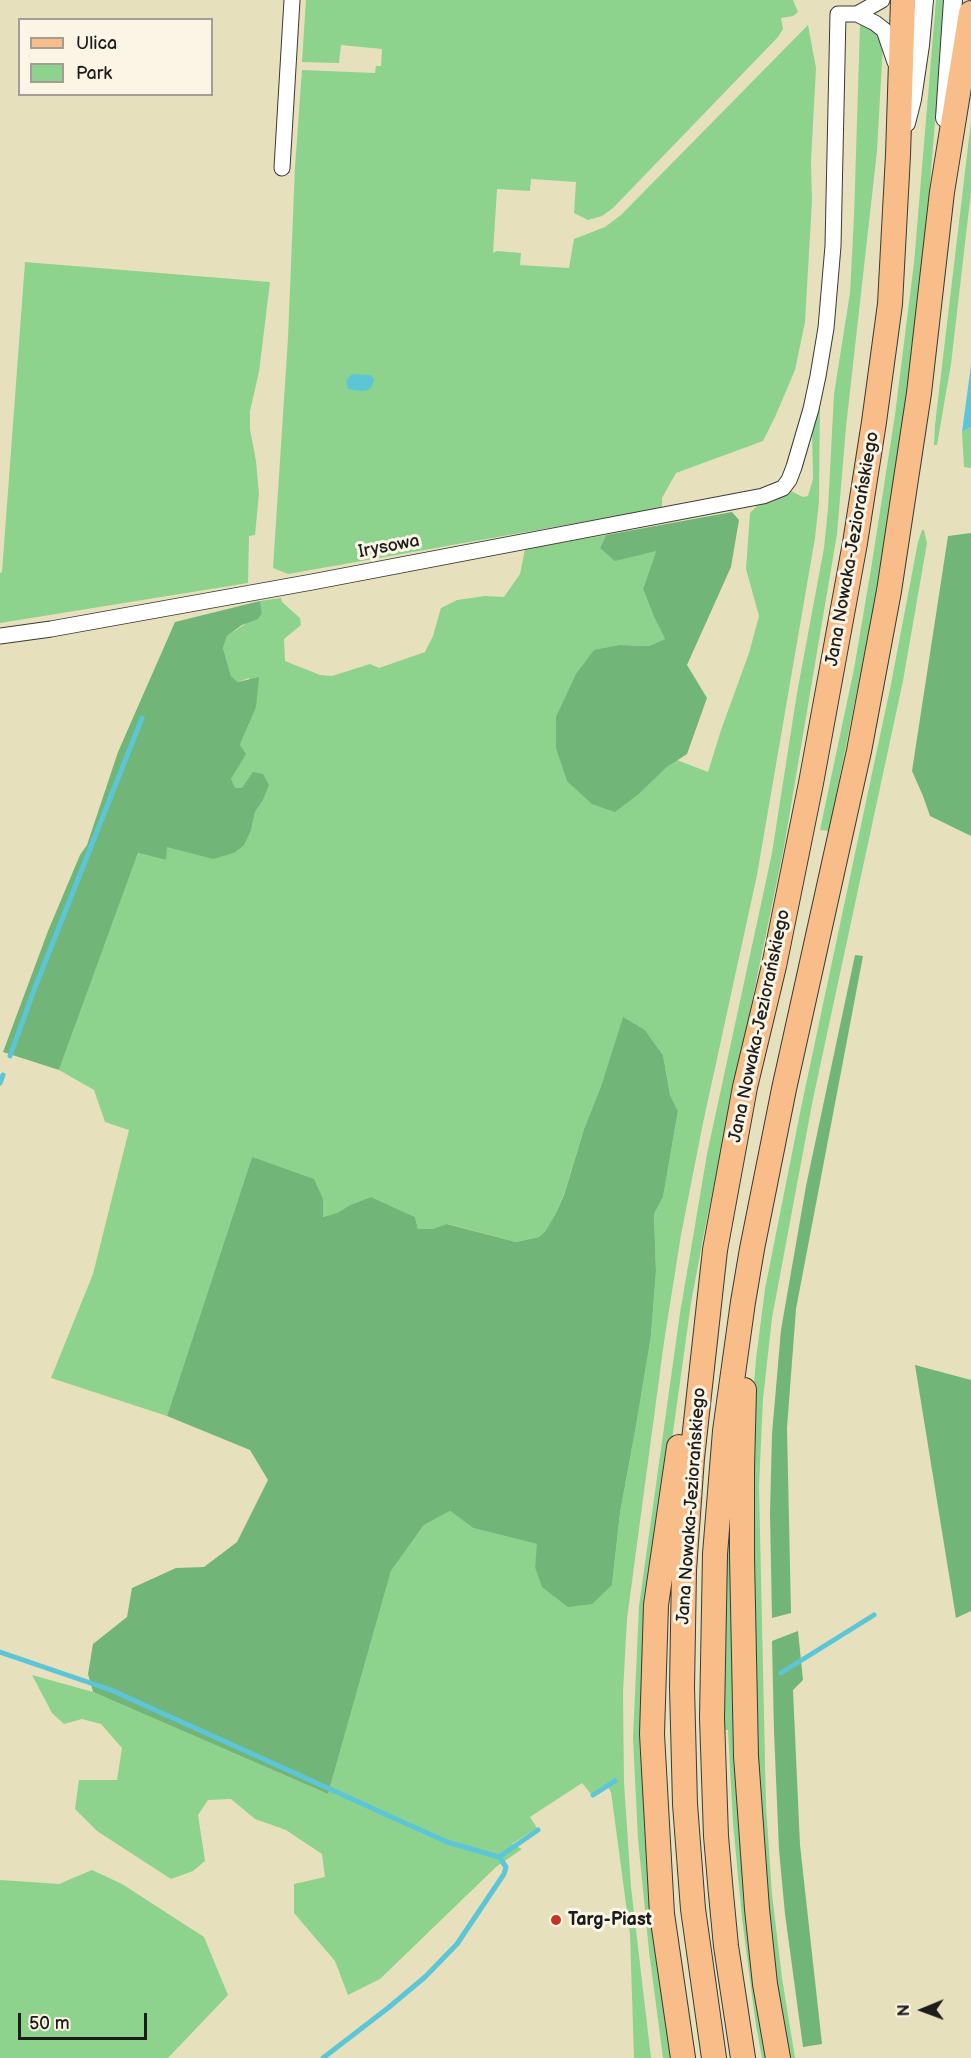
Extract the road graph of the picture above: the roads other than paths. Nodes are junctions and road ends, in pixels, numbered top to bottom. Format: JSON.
{"nodes":[{"id":1,"x":292,"y":0,"type":"edge"},
{"id":2,"x":882,"y":0,"type":"edge"},
{"id":3,"x":903,"y":0,"type":"edge"},
{"id":4,"x":924,"y":0,"type":"edge"},
{"id":5,"x":953,"y":0,"type":"edge"},
{"id":6,"x":971,"y":13,"type":"edge"},
{"id":7,"x":857,"y":14,"type":"junction"},
{"id":8,"x":900,"y":77,"type":"junction"},
{"id":9,"x":898,"y":153,"type":"junction"},
{"id":10,"x":282,"y":168,"type":"dead end"},
{"id":11,"x":942,"y":192,"type":"junction"},
{"id":12,"x":0,"y":636,"type":"edge"},
{"id":13,"x":711,"y":1274,"type":"junction"},
{"id":14,"x":743,"y":1302,"type":"junction"},
{"id":15,"x":683,"y":2058,"type":"edge"},
{"id":16,"x":714,"y":2058,"type":"edge"},
{"id":17,"x":743,"y":2058,"type":"edge"},
{"id":18,"x":778,"y":2058,"type":"edge"}],
"edges":[{"from":1,"to":10,"type":"street"},
{"from":2,"to":7,"type":"street"},
{"from":3,"to":8,"type":"main road"},
{"from":4,"to":9,"type":"street","name":"Jana Nowaka-Jeziorańskiego"},
{"from":5,"to":11,"type":"street","name":"Jana Nowaka-Jeziorańskiego"},
{"from":6,"to":11,"type":"main road"},
{"from":7,"to":8,"type":"street"},
{"from":7,"to":12,"type":"street","name":"Irysowa"},
{"from":8,"to":9,"type":"main road"},
{"from":9,"to":13,"type":"main road","name":"Jana Nowaka-Jeziorańskiego"},
{"from":11,"to":14,"type":"main road","name":"Jana Nowaka-Jeziorańskiego"},
{"from":13,"to":15,"type":"main road"},
{"from":13,"to":16,"type":"main road","name":"Jana Nowaka-Jeziorańskiego"},
{"from":14,"to":17,"type":"main road","name":"Jana Nowaka-Jeziorańskiego"},
{"from":14,"to":18,"type":"main road"}]}
